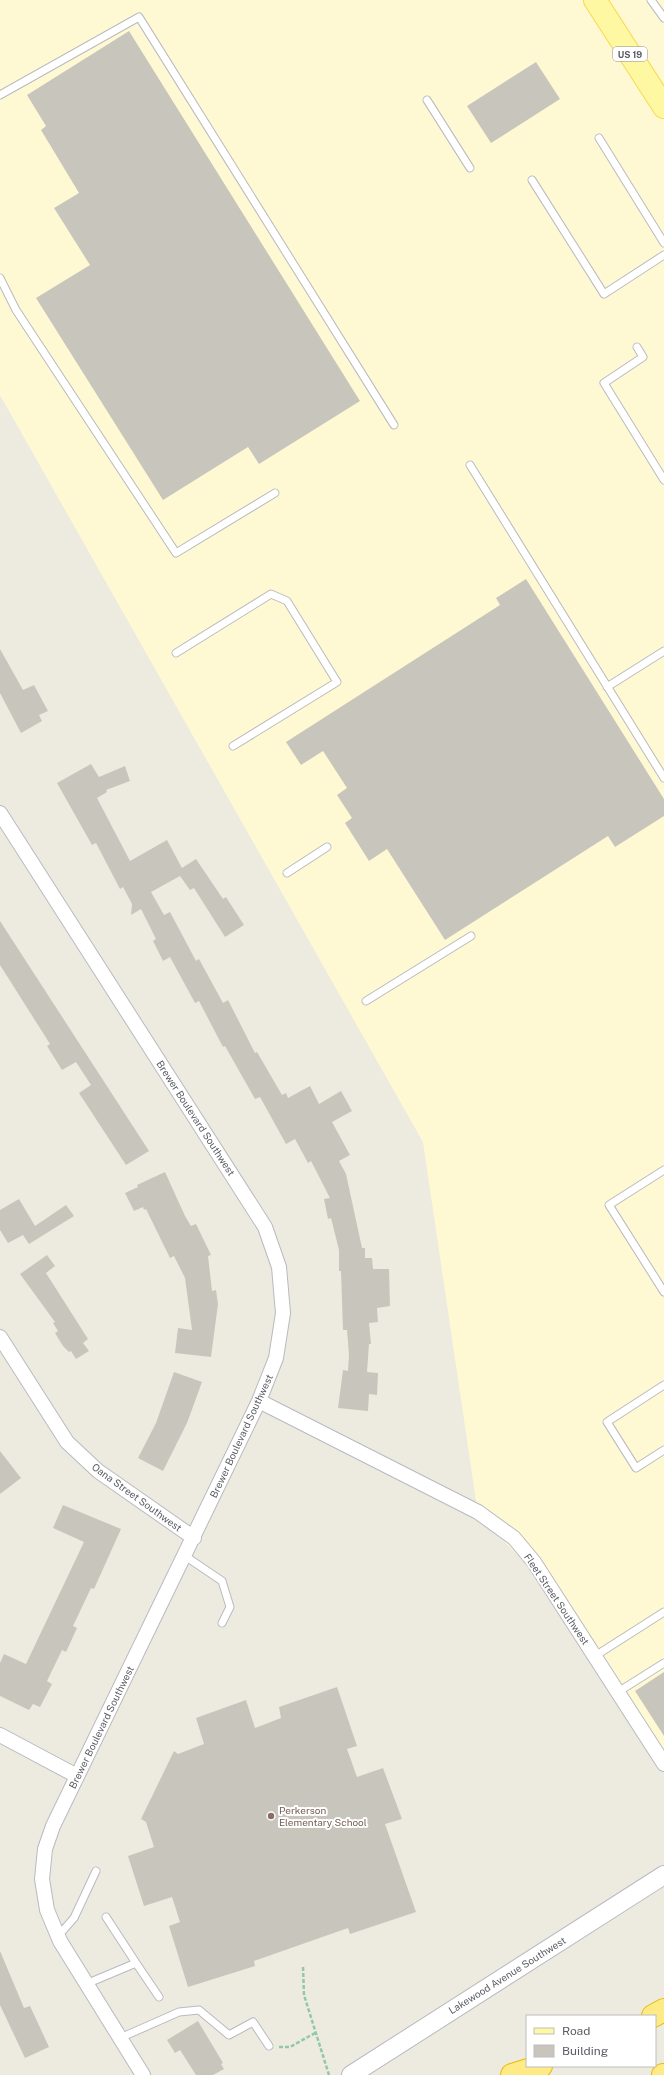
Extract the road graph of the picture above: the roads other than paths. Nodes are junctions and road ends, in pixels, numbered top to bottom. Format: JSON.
{"nodes":[{"id":1,"x":595,"y":0,"type":"edge"},
{"id":2,"x":651,"y":0,"type":"edge"},
{"id":3,"x":664,"y":19,"type":"edge"},
{"id":4,"x":0,"y":96,"type":"edge"},
{"id":5,"x":427,"y":100,"type":"dead end"},
{"id":6,"x":664,"y":107,"type":"edge"},
{"id":7,"x":599,"y":138,"type":"dead end"},
{"id":8,"x":470,"y":168,"type":"dead end"},
{"id":9,"x":532,"y":180,"type":"dead end"},
{"id":10,"x":664,"y":243,"type":"edge"},
{"id":11,"x":664,"y":255,"type":"edge"},
{"id":12,"x":0,"y":278,"type":"edge"},
{"id":13,"x":637,"y":347,"type":"dead end"},
{"id":14,"x":394,"y":425,"type":"dead end"},
{"id":15,"x":470,"y":465,"type":"dead end"},
{"id":16,"x":664,"y":480,"type":"edge"},
{"id":17,"x":275,"y":493,"type":"dead end"},
{"id":18,"x":664,"y":651,"type":"edge"},
{"id":19,"x":176,"y":653,"type":"dead end"},
{"id":20,"x":607,"y":686,"type":"junction"},
{"id":21,"x":233,"y":746,"type":"dead end"},
{"id":22,"x":664,"y":778,"type":"edge"},
{"id":23,"x":0,"y":813,"type":"edge"},
{"id":24,"x":327,"y":847,"type":"dead end"},
{"id":25,"x":287,"y":873,"type":"dead end"},
{"id":26,"x":471,"y":936,"type":"dead end"},
{"id":27,"x":366,"y":1001,"type":"dead end"},
{"id":28,"x":664,"y":1170,"type":"edge"},
{"id":29,"x":664,"y":1292,"type":"edge"},
{"id":30,"x":0,"y":1337,"type":"edge"},
{"id":31,"x":664,"y":1385,"type":"edge"},
{"id":32,"x":259,"y":1401,"type":"junction"},
{"id":33,"x":664,"y":1450,"type":"edge"},
{"id":34,"x":194,"y":1538,"type":"junction"},
{"id":35,"x":185,"y":1556,"type":"junction"},
{"id":36,"x":664,"y":1612,"type":"edge"},
{"id":37,"x":222,"y":1623,"type":"dead end"},
{"id":38,"x":595,"y":1656,"type":"junction"},
{"id":39,"x":664,"y":1663,"type":"edge"},
{"id":40,"x":618,"y":1692,"type":"junction"},
{"id":41,"x":0,"y":1735,"type":"edge"},
{"id":42,"x":664,"y":1764,"type":"edge"},
{"id":43,"x":77,"y":1776,"type":"junction"},
{"id":44,"x":96,"y":1871,"type":"dead end"},
{"id":45,"x":664,"y":1876,"type":"edge"},
{"id":46,"x":106,"y":1918,"type":"dead end"},
{"id":47,"x":58,"y":1936,"type":"junction"},
{"id":48,"x":136,"y":1963,"type":"junction"},
{"id":49,"x":86,"y":1984,"type":"junction"},
{"id":50,"x":159,"y":1997,"type":"dead end"},
{"id":51,"x":120,"y":2038,"type":"junction"},
{"id":52,"x":269,"y":2046,"type":"road end"},
{"id":53,"x":538,"y":2067,"type":"edge"},
{"id":54,"x":143,"y":2075,"type":"edge"},
{"id":55,"x":351,"y":2075,"type":"edge"},
{"id":56,"x":512,"y":2075,"type":"edge"}],
"edges":[{"from":1,"to":6,"type":"main road","number":"US 19"},
{"from":2,"to":3,"type":"lane"},
{"from":4,"to":14,"type":"lane"},
{"from":5,"to":8,"type":"lane"},
{"from":7,"to":10,"type":"lane"},
{"from":9,"to":11,"type":"lane"},
{"from":12,"to":17,"type":"lane"},
{"from":13,"to":16,"type":"lane"},
{"from":15,"to":20,"type":"lane"},
{"from":18,"to":20,"type":"lane"},
{"from":19,"to":21,"type":"lane"},
{"from":20,"to":22,"type":"lane"},
{"from":23,"to":32,"type":"street","name":"Brewer Boulevard Southwest"},
{"from":24,"to":25,"type":"lane"},
{"from":26,"to":27,"type":"lane"},
{"from":28,"to":29,"type":"lane"},
{"from":30,"to":34,"type":"street","name":"Oana Street Southwest"},
{"from":31,"to":33,"type":"lane"},
{"from":32,"to":34,"type":"street","name":"Brewer Boulevard Southwest"},
{"from":32,"to":38,"type":"street","name":"Fleet Street Southwest"},
{"from":34,"to":35,"type":"street","name":"Brewer Boulevard Southwest"},
{"from":35,"to":37,"type":"lane"},
{"from":35,"to":43,"type":"street","name":"Brewer Boulevard Southwest"},
{"from":36,"to":38,"type":"lane"},
{"from":38,"to":40,"type":"street","name":"Fleet Street Southwest"},
{"from":39,"to":40,"type":"lane"},
{"from":40,"to":42,"type":"street","name":"Fleet Street Southwest"},
{"from":41,"to":43,"type":"street"},
{"from":43,"to":47,"type":"street","name":"Brewer Boulevard Southwest"},
{"from":44,"to":47,"type":"lane"},
{"from":45,"to":55,"type":"street","name":"Lakewood Avenue Southwest"},
{"from":46,"to":48,"type":"lane"},
{"from":47,"to":49,"type":"street","name":"Brewer Boulevard Southwest"},
{"from":48,"to":49,"type":"lane"},
{"from":48,"to":50,"type":"lane"},
{"from":49,"to":51,"type":"street","name":"Brewer Boulevard Southwest"},
{"from":51,"to":52,"type":"lane"},
{"from":51,"to":54,"type":"street","name":"Brewer Boulevard Southwest"},
{"from":53,"to":56,"type":"highway"}]}
